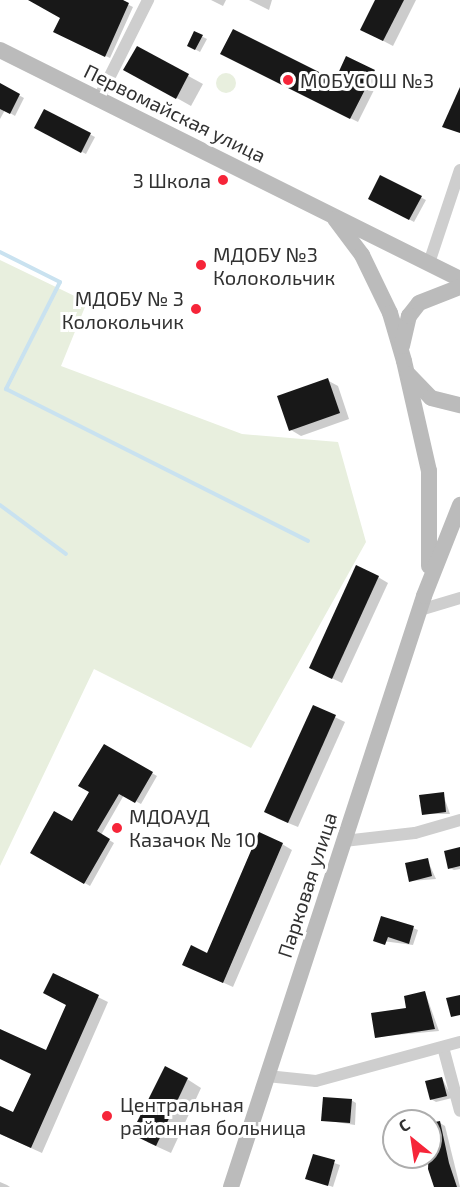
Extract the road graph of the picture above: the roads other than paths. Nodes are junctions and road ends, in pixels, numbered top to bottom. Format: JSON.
{"nodes":[{"id":1,"x":148,"y":0,"type":"edge"},
{"id":2,"x":0,"y":50,"type":"edge"},
{"id":3,"x":99,"y":98,"type":"junction"},
{"id":4,"x":460,"y":170,"type":"edge"},
{"id":5,"x":330,"y":214,"type":"junction"},
{"id":6,"x":429,"y":263,"type":"junction"},
{"id":7,"x":460,"y":279,"type":"edge"},
{"id":8,"x":460,"y":287,"type":"edge"},
{"id":9,"x":404,"y":361,"type":"junction"},
{"id":10,"x":460,"y":405,"type":"edge"},
{"id":11,"x":460,"y":506,"type":"edge"},
{"id":12,"x":460,"y":598,"type":"edge"},
{"id":13,"x":422,"y":603,"type":"junction"},
{"id":14,"x":460,"y":820,"type":"edge"},
{"id":15,"x":344,"y":841,"type":"junction"},
{"id":16,"x":460,"y":1042,"type":"edge"},
{"id":17,"x":443,"y":1047,"type":"junction"},
{"id":18,"x":267,"y":1076,"type":"junction"},
{"id":19,"x":460,"y":1111,"type":"edge"},
{"id":20,"x":231,"y":1187,"type":"edge"}],
"edges":[{"from":1,"to":3,"type":"street"},
{"from":2,"to":3,"type":"main road","name":"Первомайская улица"},
{"from":3,"to":5,"type":"main road","name":"Первомайская улица"},
{"from":4,"to":6,"type":"street"},
{"from":5,"to":6,"type":"main road","name":"Первомайская улица"},
{"from":5,"to":9,"type":"main road","name":"Первомайская улица"},
{"from":6,"to":7,"type":"main road","name":"Первомайская улица"},
{"from":8,"to":9,"type":"main road"},
{"from":9,"to":10,"type":"main road"},
{"from":9,"to":13,"type":"main road","name":"Парковая улица"},
{"from":11,"to":13,"type":"main road","name":"Парковая улица"},
{"from":12,"to":13,"type":"street"},
{"from":13,"to":15,"type":"main road","name":"Парковая улица"},
{"from":14,"to":15,"type":"street"},
{"from":15,"to":18,"type":"main road","name":"Парковая улица"},
{"from":16,"to":17,"type":"street"},
{"from":17,"to":18,"type":"street"},
{"from":17,"to":19,"type":"street"},
{"from":18,"to":20,"type":"main road","name":"Парковая улица"}]}
